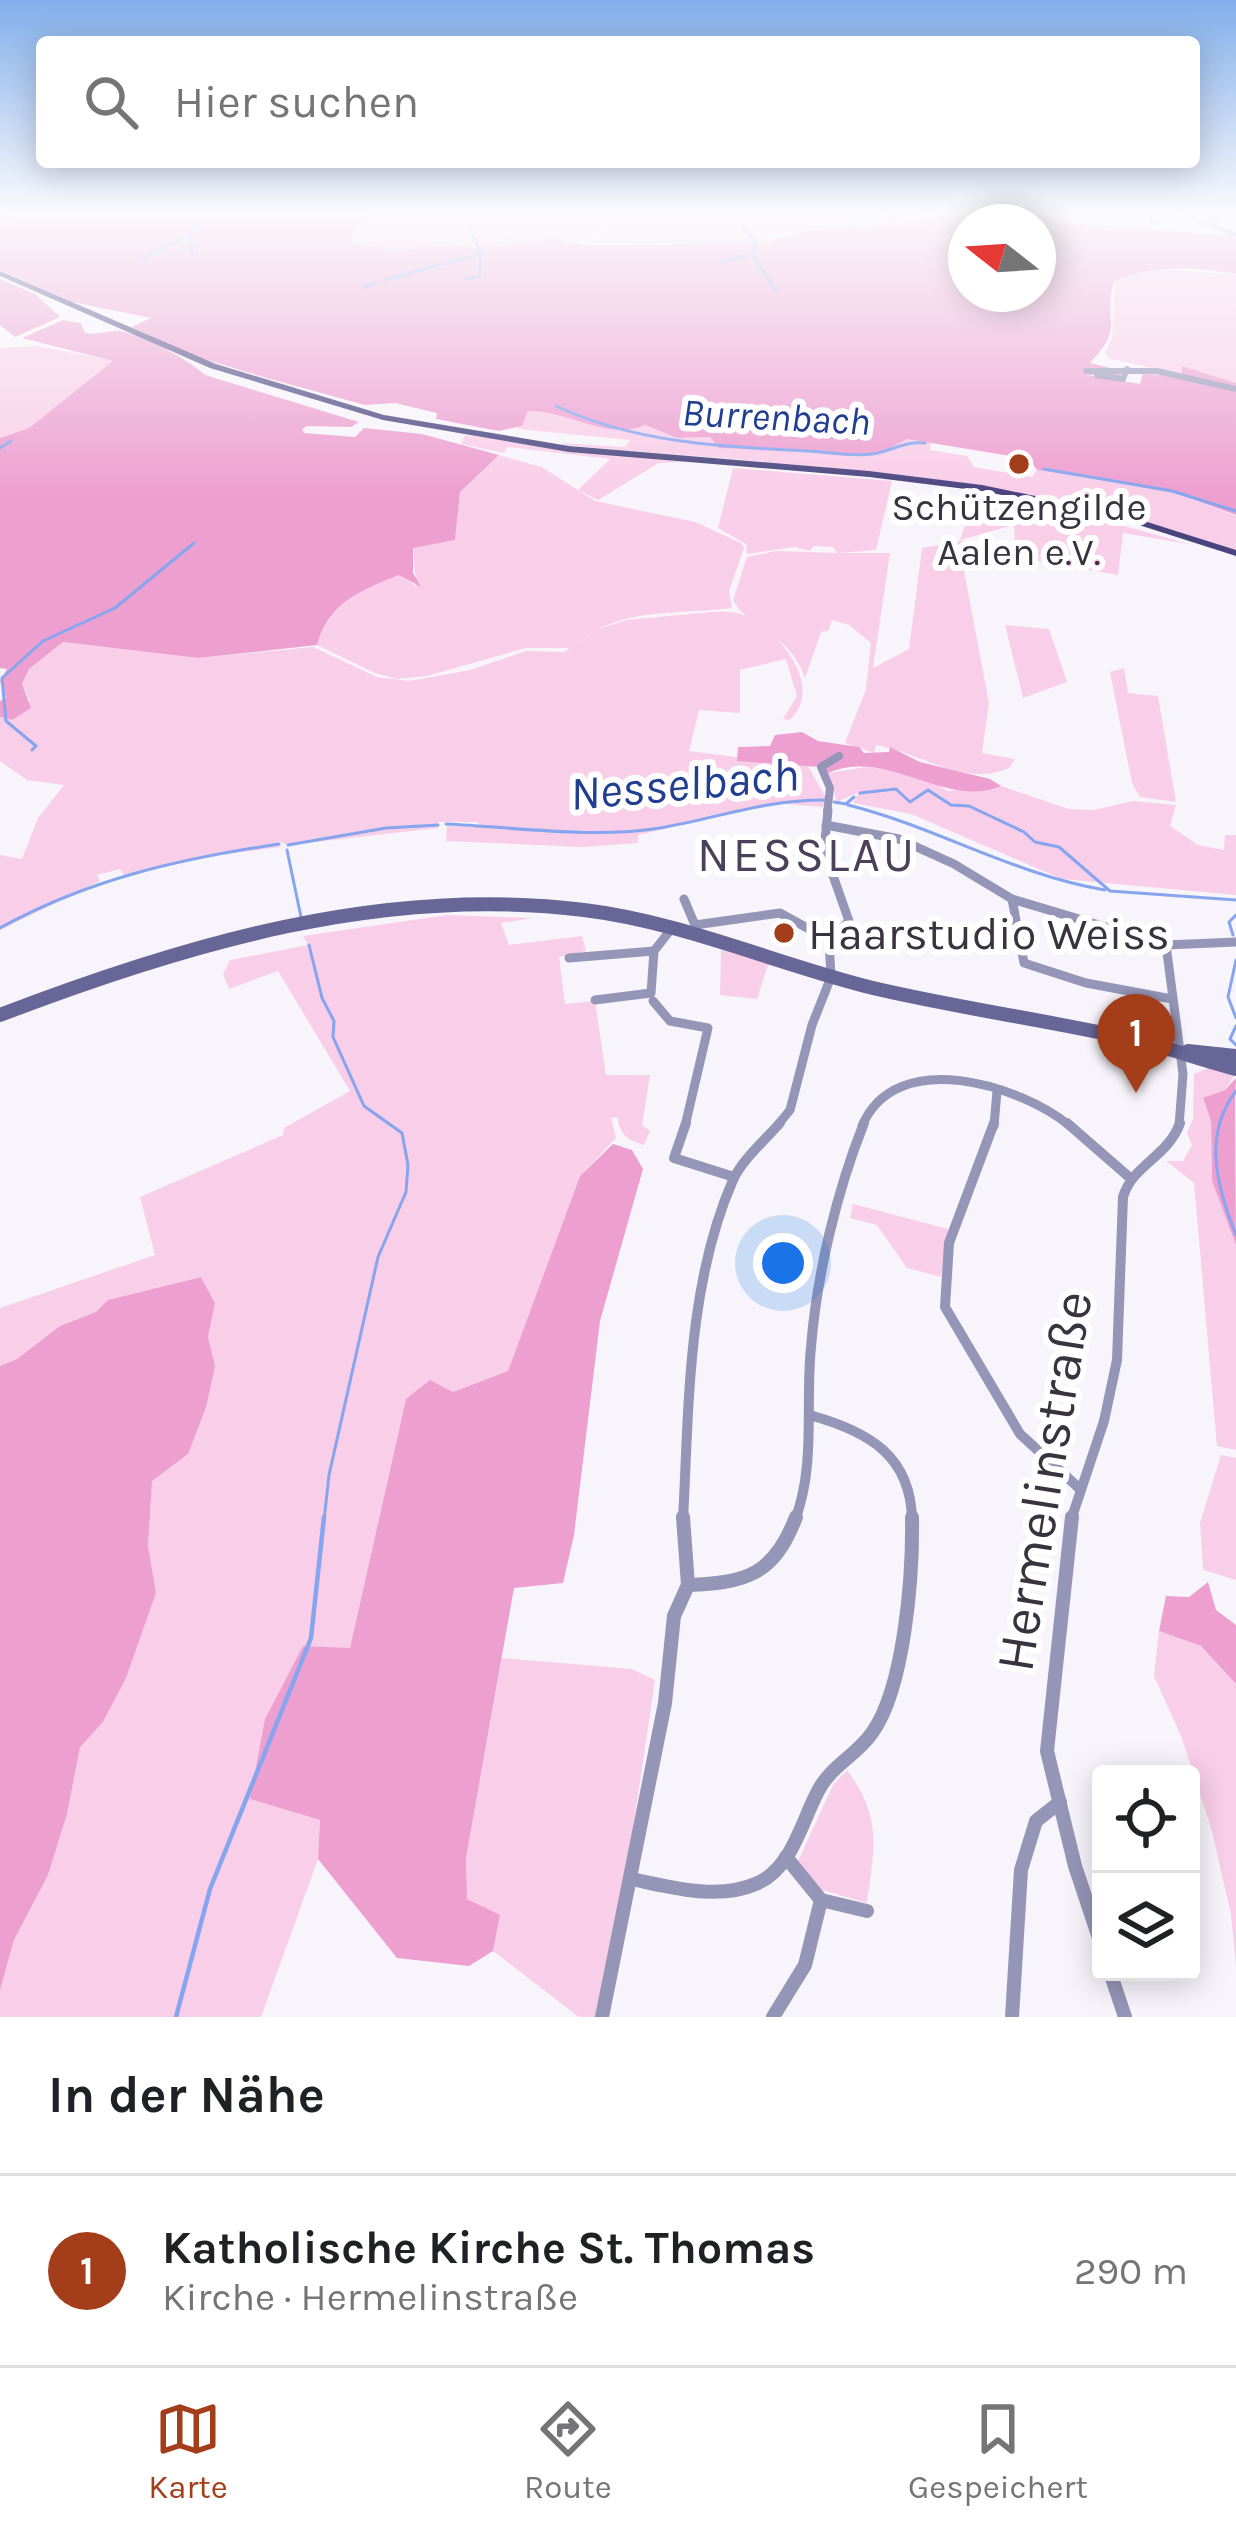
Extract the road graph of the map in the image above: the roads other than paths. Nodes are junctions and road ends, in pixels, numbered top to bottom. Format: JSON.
{"nodes":[{"id":1,"x":76,"y":306,"type":"edge"},
{"id":2,"x":1126,"y":369,"type":"junction"},
{"id":3,"x":1236,"y":389,"type":"edge"},
{"id":4,"x":1236,"y":553,"type":"edge"},
{"id":5,"x":839,"y":755,"type":"dead end"},
{"id":6,"x":826,"y":825,"type":"junction"},
{"id":7,"x":684,"y":899,"type":"dead end"},
{"id":8,"x":1012,"y":899,"type":"junction"},
{"id":9,"x":672,"y":928,"type":"junction"},
{"id":10,"x":830,"y":940,"type":"junction"},
{"id":11,"x":1236,"y":942,"type":"edge"},
{"id":12,"x":1166,"y":945,"type":"junction"},
{"id":13,"x":654,"y":951,"type":"junction"},
{"id":14,"x":568,"y":958,"type":"dead end"},
{"id":15,"x":831,"y":977,"type":"junction"},
{"id":16,"x":596,"y":1000,"type":"dead end"},
{"id":17,"x":1172,"y":1000,"type":"junction"},
{"id":18,"x":653,"y":1001,"type":"dead end"},
{"id":19,"x":0,"y":1015,"type":"edge"},
{"id":20,"x":1178,"y":1051,"type":"junction"},
{"id":21,"x":1236,"y":1056,"type":"edge"},
{"id":22,"x":1236,"y":1069,"type":"edge"},
{"id":23,"x":997,"y":1090,"type":"junction"},
{"id":24,"x":734,"y":1177,"type":"junction"},
{"id":25,"x":1129,"y":1177,"type":"junction"},
{"id":26,"x":813,"y":1416,"type":"junction"},
{"id":27,"x":1079,"y":1489,"type":"junction"},
{"id":28,"x":688,"y":1585,"type":"junction"},
{"id":29,"x":1060,"y":1802,"type":"junction"},
{"id":30,"x":786,"y":1857,"type":"junction"},
{"id":31,"x":632,"y":1879,"type":"junction"},
{"id":32,"x":820,"y":1900,"type":"junction"},
{"id":33,"x":867,"y":1910,"type":"dead end"},
{"id":34,"x":1092,"y":1913,"type":"edge"},
{"id":35,"x":1113,"y":1981,"type":"edge"},
{"id":36,"x":602,"y":2017,"type":"edge"},
{"id":37,"x":773,"y":2017,"type":"edge"},
{"id":38,"x":1012,"y":2017,"type":"edge"},
{"id":39,"x":1125,"y":2017,"type":"edge"}],
"edges":[{"from":1,"to":4,"type":"main road"},
{"from":2,"to":2,"type":"street"},
{"from":2,"to":3,"type":"street"},
{"from":5,"to":6,"type":"street"},
{"from":6,"to":8,"type":"street"},
{"from":6,"to":10,"type":"street"},
{"from":7,"to":10,"type":"street"},
{"from":8,"to":12,"type":"street"},
{"from":8,"to":17,"type":"street"},
{"from":9,"to":13,"type":"street"},
{"from":9,"to":15,"type":"main road"},
{"from":9,"to":19,"type":"main road"},
{"from":10,"to":15,"type":"street"},
{"from":11,"to":12,"type":"street"},
{"from":12,"to":17,"type":"street"},
{"from":13,"to":14,"type":"street"},
{"from":13,"to":16,"type":"street"},
{"from":15,"to":20,"type":"main road"},
{"from":15,"to":24,"type":"street"},
{"from":17,"to":20,"type":"street"},
{"from":18,"to":24,"type":"street"},
{"from":20,"to":21,"type":"main road"},
{"from":20,"to":22,"type":"main road"},
{"from":20,"to":25,"type":"street"},
{"from":23,"to":25,"type":"street"},
{"from":23,"to":26,"type":"street"},
{"from":23,"to":27,"type":"street"},
{"from":24,"to":28,"type":"street"},
{"from":25,"to":27,"type":"street","name":"Hermelinstraße"},
{"from":26,"to":28,"type":"street"},
{"from":26,"to":30,"type":"street"},
{"from":27,"to":29,"type":"street","name":"Hermelinstraße"},
{"from":28,"to":31,"type":"street"},
{"from":29,"to":34,"type":"street","name":"Hermelinstraße"},
{"from":29,"to":38,"type":"street"},
{"from":30,"to":31,"type":"street"},
{"from":30,"to":32,"type":"street"},
{"from":31,"to":36,"type":"street"},
{"from":32,"to":33,"type":"street"},
{"from":32,"to":37,"type":"street"},
{"from":35,"to":39,"type":"street"}]}
